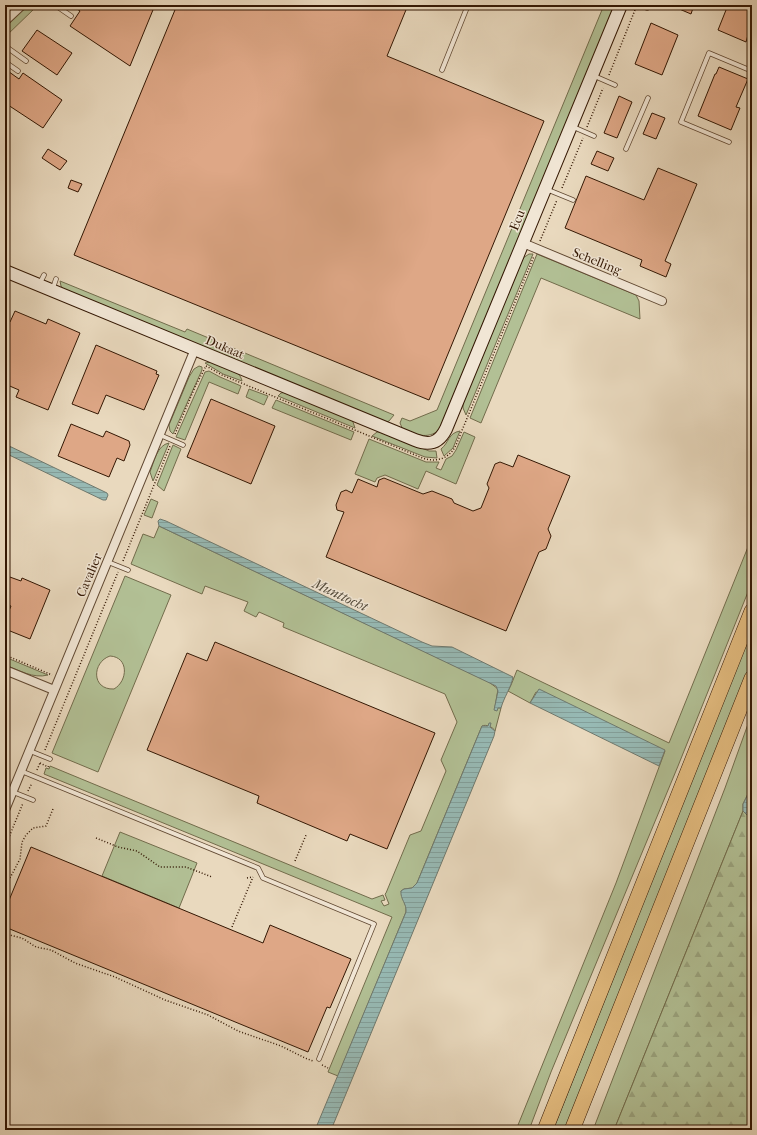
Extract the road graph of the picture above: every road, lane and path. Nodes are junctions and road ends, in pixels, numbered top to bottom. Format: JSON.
{"nodes":[{"id":1,"x":22,"y":5,"type":"edge"},
{"id":2,"x":55,"y":5,"type":"edge"},
{"id":3,"x":468,"y":5,"type":"edge"},
{"id":4,"x":621,"y":5,"type":"edge"},
{"id":5,"x":638,"y":5,"type":"edge"},
{"id":6,"x":647,"y":8,"type":"dead end"},
{"id":7,"x":71,"y":16,"type":"dead end"},
{"id":8,"x":5,"y":21,"type":"edge"},
{"id":9,"x":5,"y":46,"type":"edge"},
{"id":10,"x":26,"y":61,"type":"dead end"},
{"id":11,"x":5,"y":62,"type":"edge"},
{"id":12,"x":442,"y":70,"type":"dead end"},
{"id":13,"x":752,"y":71,"type":"edge"},
{"id":14,"x":18,"y":72,"type":"dead end"},
{"id":15,"x":592,"y":75,"type":"junction"},
{"id":16,"x":606,"y":81,"type":"junction"},
{"id":17,"x":615,"y":85,"type":"dead end"},
{"id":18,"x":648,"y":98,"type":"dead end"},
{"id":19,"x":571,"y":126,"type":"junction"},
{"id":20,"x":585,"y":132,"type":"junction"},
{"id":21,"x":594,"y":136,"type":"dead end"},
{"id":22,"x":730,"y":142,"type":"dead end"},
{"id":23,"x":626,"y":149,"type":"dead end"},
{"id":24,"x":546,"y":188,"type":"junction"},
{"id":25,"x":560,"y":194,"type":"junction"},
{"id":26,"x":573,"y":200,"type":"dead end"},
{"id":27,"x":523,"y":243,"type":"junction"},
{"id":28,"x":539,"y":244,"type":"dead end"},
{"id":29,"x":535,"y":254,"type":"dead end"},
{"id":30,"x":5,"y":271,"type":"edge"},
{"id":31,"x":662,"y":300,"type":"dead end"},
{"id":32,"x":195,"y":349,"type":"junction"},
{"id":33,"x":160,"y":435,"type":"junction"},
{"id":34,"x":172,"y":440,"type":"junction"},
{"id":35,"x":435,"y":443,"type":"joint"},
{"id":36,"x":183,"y":445,"type":"dead end"},
{"id":37,"x":108,"y":562,"type":"junction"},
{"id":38,"x":120,"y":567,"type":"junction"},
{"id":39,"x":128,"y":570,"type":"dead end"},
{"id":40,"x":752,"y":611,"type":"edge"},
{"id":41,"x":5,"y":655,"type":"edge"},
{"id":42,"x":5,"y":670,"type":"edge"},
{"id":43,"x":52,"y":674,"type":"dead end"},
{"id":44,"x":752,"y":678,"type":"edge"},
{"id":45,"x":69,"y":681,"type":"dead end"},
{"id":46,"x":73,"y":683,"type":"junction"},
{"id":47,"x":54,"y":690,"type":"junction"},
{"id":48,"x":29,"y":751,"type":"junction"},
{"id":49,"x":42,"y":756,"type":"junction"},
{"id":50,"x":50,"y":759,"type":"dead end"},
{"id":51,"x":41,"y":764,"type":"dead end"},
{"id":52,"x":21,"y":771,"type":"junction"},
{"id":53,"x":34,"y":776,"type":"junction"},
{"id":54,"x":13,"y":792,"type":"junction"},
{"id":55,"x":26,"y":797,"type":"junction"},
{"id":56,"x":33,"y":800,"type":"dead end"},
{"id":57,"x":53,"y":809,"type":"dead end"},
{"id":58,"x":5,"y":810,"type":"edge"},
{"id":59,"x":306,"y":835,"type":"dead end"},
{"id":60,"x":96,"y":838,"type":"dead end"},
{"id":61,"x":5,"y":847,"type":"edge"},
{"id":62,"x":295,"y":862,"type":"dead end"},
{"id":63,"x":12,"y":873,"type":"dead end"},
{"id":64,"x":212,"y":877,"type":"dead end"},
{"id":65,"x":247,"y":878,"type":"dead end"},
{"id":66,"x":232,"y":927,"type":"dead end"},
{"id":67,"x":5,"y":934,"type":"edge"},
{"id":68,"x":317,"y":1061,"type":"junction"},
{"id":69,"x":328,"y":1068,"type":"dead end"},
{"id":70,"x":545,"y":1130,"type":"edge"},
{"id":71,"x":574,"y":1130,"type":"edge"}],
"edges":[{"from":1,"to":8,"type":"street"},
{"from":2,"to":7,"type":"lane"},
{"from":3,"to":12,"type":"lane"},
{"from":4,"to":15,"type":"street","name":"Ecu"},
{"from":5,"to":6,"type":"lane"},
{"from":5,"to":16,"type":"path"},
{"from":9,"to":10,"type":"lane"},
{"from":11,"to":14,"type":"lane"},
{"from":13,"to":22,"type":"lane"},
{"from":15,"to":16,"type":"lane"},
{"from":15,"to":19,"type":"street","name":"Ecu"},
{"from":16,"to":17,"type":"lane"},
{"from":16,"to":20,"type":"path"},
{"from":18,"to":23,"type":"lane"},
{"from":19,"to":20,"type":"lane"},
{"from":19,"to":24,"type":"street","name":"Ecu"},
{"from":20,"to":21,"type":"lane"},
{"from":20,"to":25,"type":"path"},
{"from":24,"to":25,"type":"lane"},
{"from":24,"to":27,"type":"street","name":"Ecu"},
{"from":25,"to":26,"type":"lane"},
{"from":25,"to":28,"type":"path"},
{"from":27,"to":31,"type":"street","name":"Schelling"},
{"from":27,"to":35,"type":"street","name":"Ecu"},
{"from":29,"to":34,"type":"path","name":"Dukaat"},
{"from":30,"to":32,"type":"street","name":"Dukaat"},
{"from":32,"to":33,"type":"street","name":"Cavalier"},
{"from":32,"to":35,"type":"street","name":"Dukaat"},
{"from":33,"to":34,"type":"lane"},
{"from":33,"to":37,"type":"street","name":"Cavalier"},
{"from":34,"to":36,"type":"lane"},
{"from":34,"to":38,"type":"path"},
{"from":37,"to":38,"type":"lane"},
{"from":37,"to":47,"type":"street","name":"Cavalier"},
{"from":38,"to":39,"type":"lane"},
{"from":38,"to":46,"type":"path"},
{"from":40,"to":70,"type":"highway"},
{"from":41,"to":43,"type":"path"},
{"from":42,"to":47,"type":"street"},
{"from":44,"to":71,"type":"highway"},
{"from":45,"to":46,"type":"path"},
{"from":46,"to":49,"type":"path"},
{"from":47,"to":48,"type":"street","name":"Cavalier"},
{"from":48,"to":49,"type":"lane"},
{"from":48,"to":52,"type":"street","name":"Cavalier"},
{"from":49,"to":50,"type":"lane"},
{"from":51,"to":53,"type":"path"},
{"from":52,"to":53,"type":"lane"},
{"from":52,"to":54,"type":"street","name":"Cavalier"},
{"from":53,"to":55,"type":"path"},
{"from":53,"to":68,"type":"lane"},
{"from":54,"to":55,"type":"lane"},
{"from":54,"to":58,"type":"street","name":"Cavalier"},
{"from":55,"to":56,"type":"lane"},
{"from":55,"to":61,"type":"path"},
{"from":57,"to":63,"type":"path"},
{"from":59,"to":62,"type":"path"},
{"from":60,"to":64,"type":"path"},
{"from":65,"to":66,"type":"path"},
{"from":67,"to":68,"type":"path"},
{"from":68,"to":69,"type":"path"}]}
